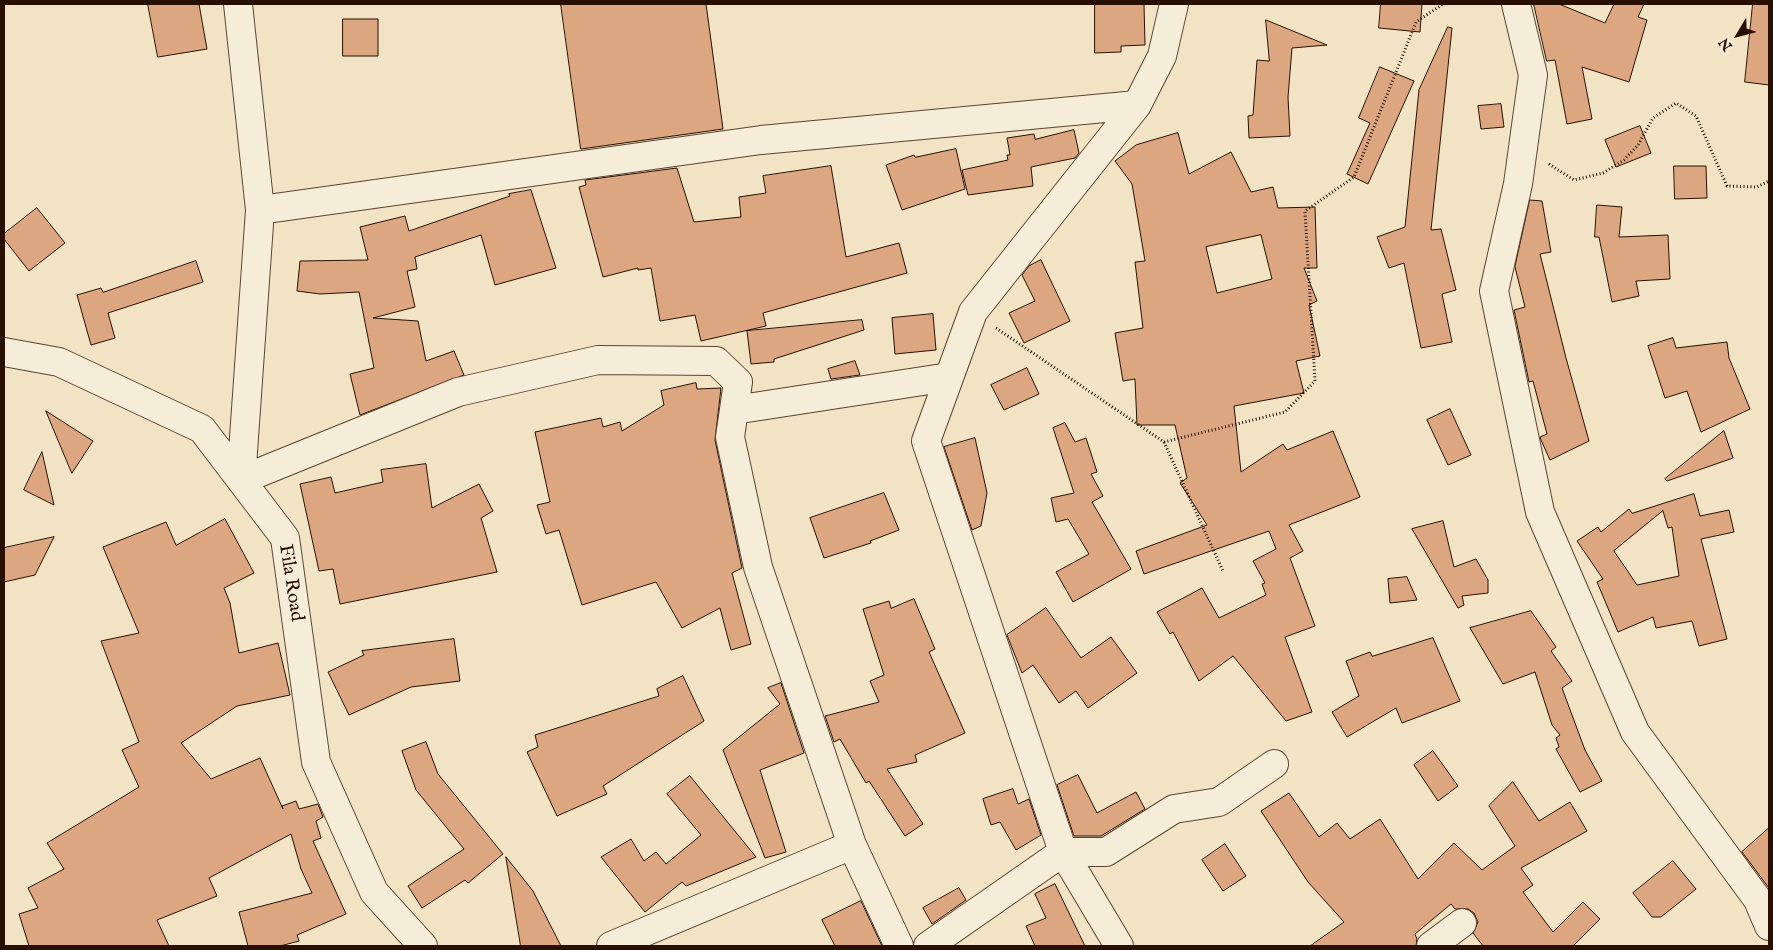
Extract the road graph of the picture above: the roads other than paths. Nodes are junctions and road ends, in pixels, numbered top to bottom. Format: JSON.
{"nodes":[{"id":1,"x":238,"y":4,"type":"edge"},
{"id":2,"x":1174,"y":4,"type":"edge"},
{"id":3,"x":1516,"y":4,"type":"edge"},
{"id":4,"x":1138,"y":105,"type":"junction"},
{"id":5,"x":260,"y":210,"type":"junction"},
{"id":6,"x":4,"y":352,"type":"edge"},
{"id":7,"x":949,"y":377,"type":"junction"},
{"id":8,"x":734,"y":410,"type":"junction"},
{"id":9,"x":241,"y":480,"type":"junction"},
{"id":10,"x":1274,"y":764,"type":"dead end"},
{"id":11,"x":852,"y":845,"type":"junction"},
{"id":12,"x":1063,"y":852,"type":"junction"},
{"id":13,"x":1462,"y":923,"type":"dead end"},
{"id":14,"x":1769,"y":926,"type":"edge"},
{"id":15,"x":423,"y":946,"type":"edge"},
{"id":16,"x":611,"y":946,"type":"edge"},
{"id":17,"x":899,"y":946,"type":"edge"},
{"id":18,"x":928,"y":946,"type":"edge"},
{"id":19,"x":1119,"y":946,"type":"edge"},
{"id":20,"x":1431,"y":946,"type":"edge"}],
"edges":[{"from":1,"to":5,"type":"street"},
{"from":2,"to":4,"type":"street"},
{"from":3,"to":14,"type":"street"},
{"from":4,"to":5,"type":"street"},
{"from":4,"to":7,"type":"street"},
{"from":5,"to":9,"type":"street"},
{"from":6,"to":9,"type":"street","name":"Fila Road"},
{"from":7,"to":8,"type":"street"},
{"from":7,"to":12,"type":"street"},
{"from":8,"to":9,"type":"street"},
{"from":8,"to":11,"type":"street"},
{"from":9,"to":15,"type":"street","name":"Fila Road"},
{"from":10,"to":12,"type":"street"},
{"from":11,"to":16,"type":"street"},
{"from":11,"to":17,"type":"street"},
{"from":12,"to":18,"type":"street"},
{"from":12,"to":19,"type":"street"},
{"from":13,"to":20,"type":"street"}]}
